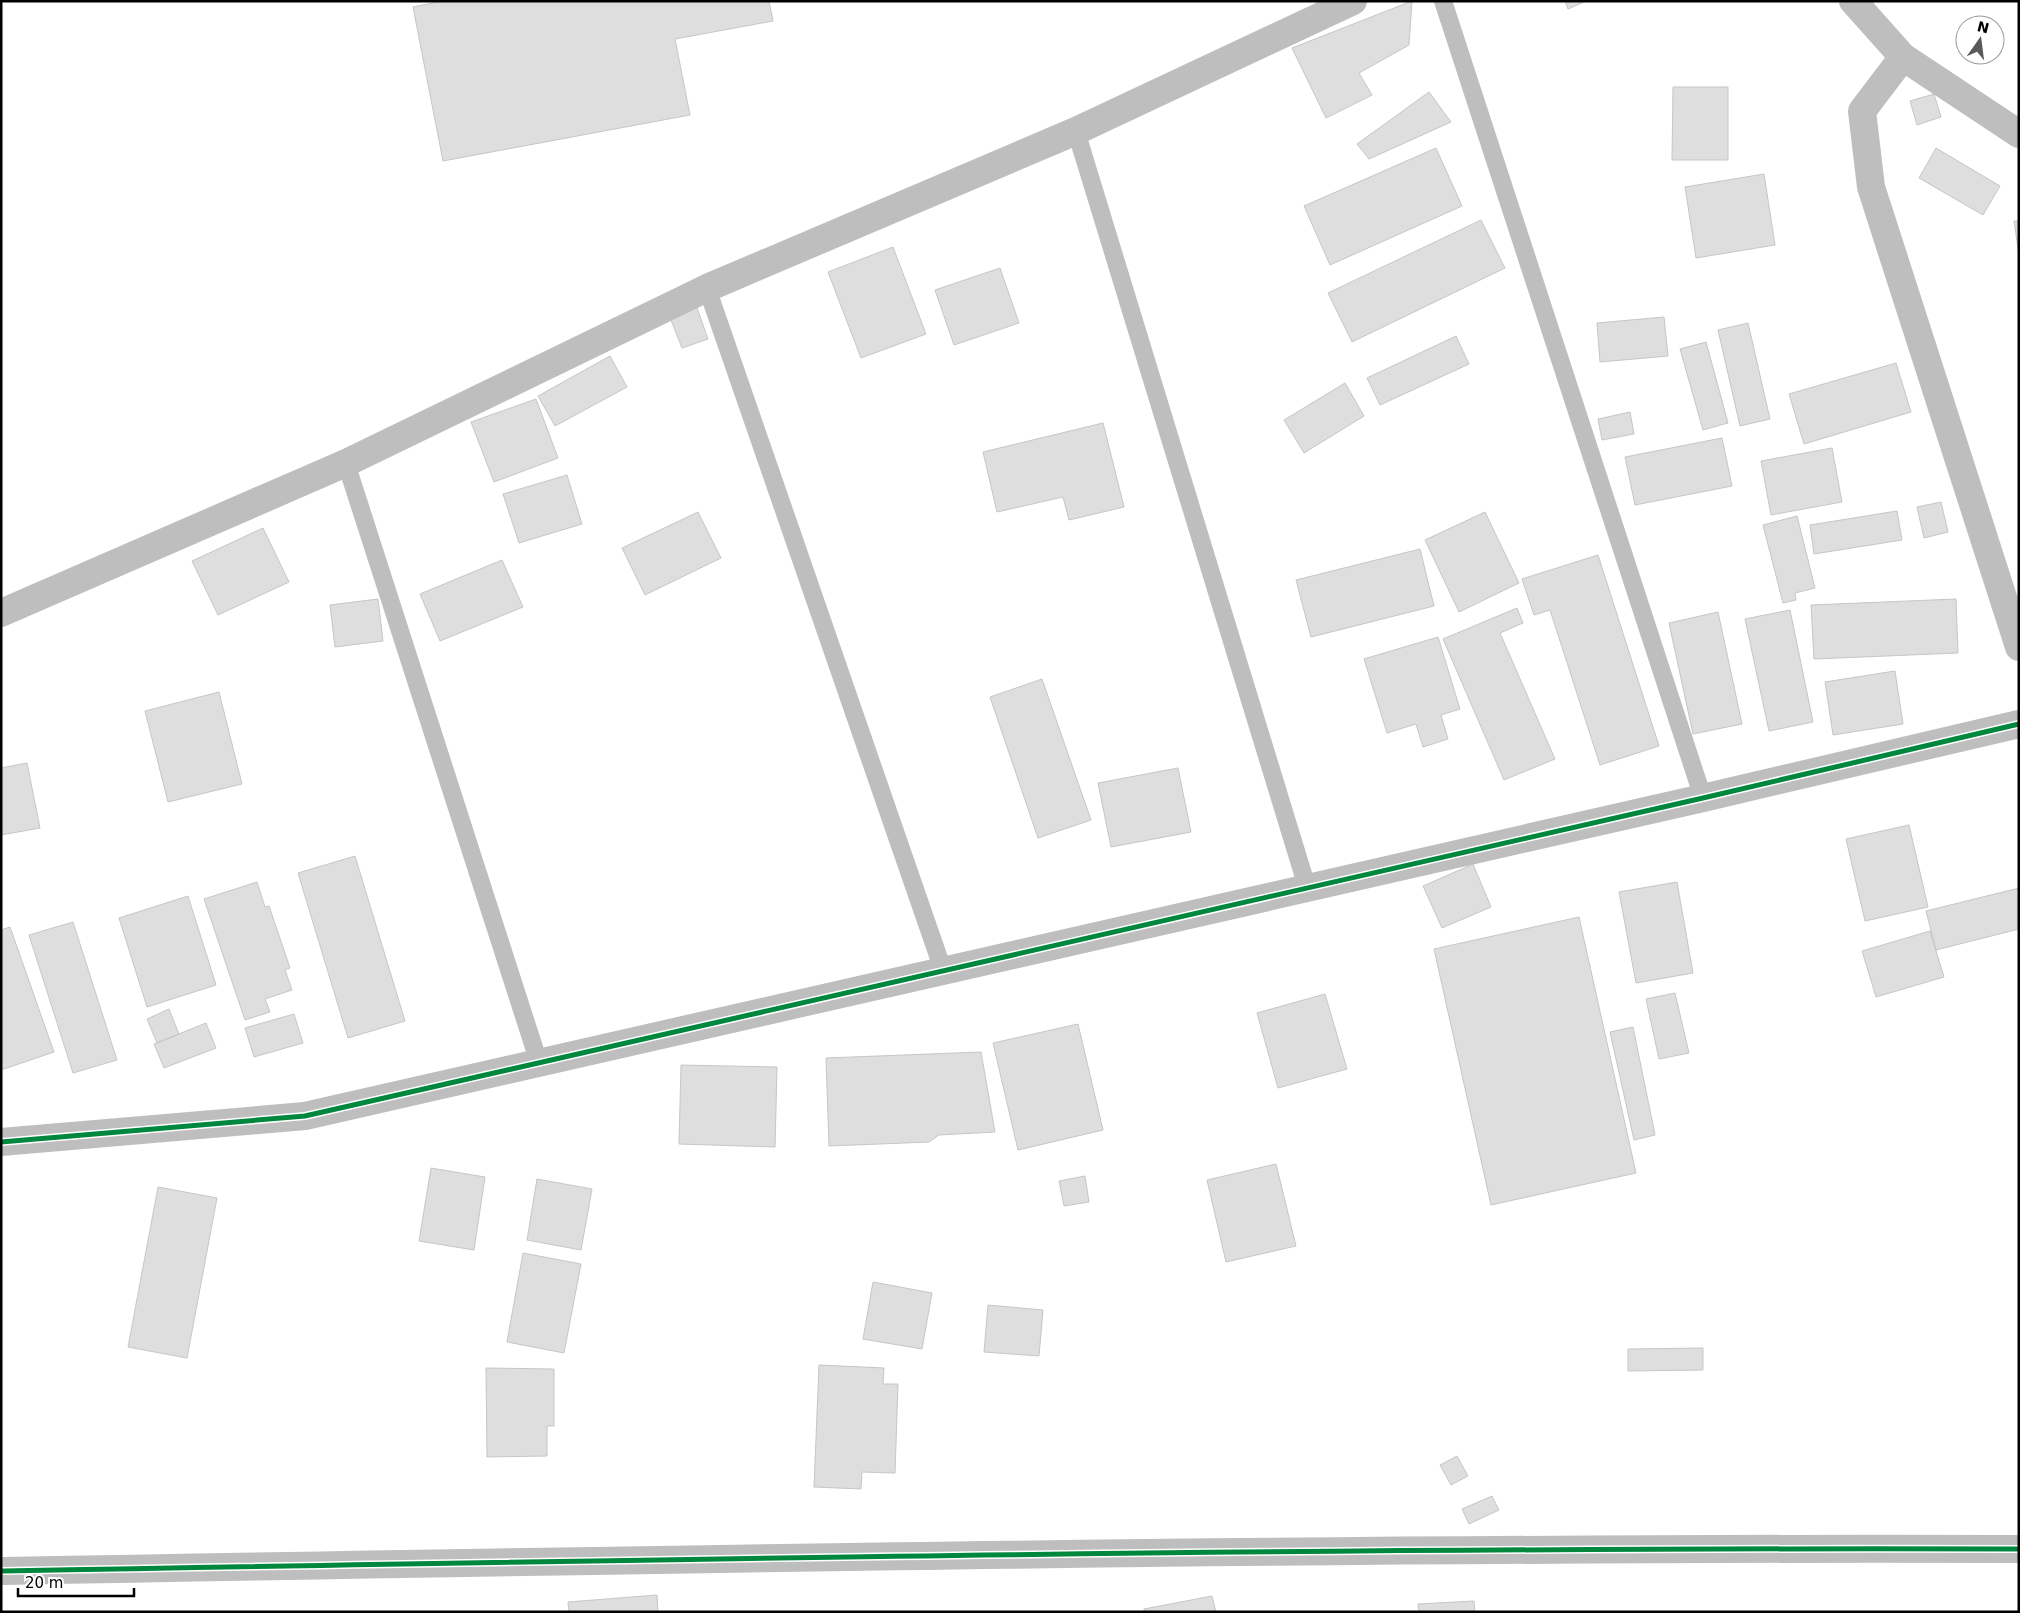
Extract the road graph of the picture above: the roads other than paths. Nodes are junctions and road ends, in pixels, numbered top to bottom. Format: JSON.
{"nodes":[{"id":1,"x":1353,"y":1,"type":"edge"},
{"id":2,"x":1443,"y":1,"type":"edge"},
{"id":3,"x":1853,"y":1,"type":"edge"},
{"id":4,"x":1903,"y":57,"type":"junction"},
{"id":5,"x":1076,"y":131,"type":"junction"},
{"id":6,"x":2019,"y":134,"type":"edge"},
{"id":7,"x":707,"y":288,"type":"junction"},
{"id":8,"x":346,"y":463,"type":"junction"},
{"id":9,"x":1,"y":613,"type":"edge"},
{"id":10,"x":2019,"y":646,"type":"edge"},
{"id":11,"x":2019,"y":724,"type":"edge"},
{"id":12,"x":1703,"y":798,"type":"junction"},
{"id":13,"x":1307,"y":887,"type":"junction"},
{"id":14,"x":943,"y":970,"type":"junction"},
{"id":15,"x":539,"y":1063,"type":"junction"},
{"id":16,"x":1,"y":1142,"type":"edge"},
{"id":17,"x":2019,"y":1549,"type":"edge"},
{"id":18,"x":1,"y":1570,"type":"edge"}],
"edges":[{"from":1,"to":5,"type":"street"},
{"from":2,"to":12,"type":"lane"},
{"from":3,"to":4,"type":"street"},
{"from":4,"to":6,"type":"street"},
{"from":4,"to":10,"type":"street"},
{"from":5,"to":7,"type":"street"},
{"from":5,"to":13,"type":"lane"},
{"from":7,"to":8,"type":"street"},
{"from":7,"to":14,"type":"lane"},
{"from":8,"to":9,"type":"street"},
{"from":8,"to":15,"type":"lane"},
{"from":11,"to":12,"type":"street"},
{"from":12,"to":13,"type":"street"},
{"from":13,"to":14,"type":"street"},
{"from":14,"to":15,"type":"street"},
{"from":15,"to":16,"type":"street"},
{"from":17,"to":18,"type":"street"}]}
